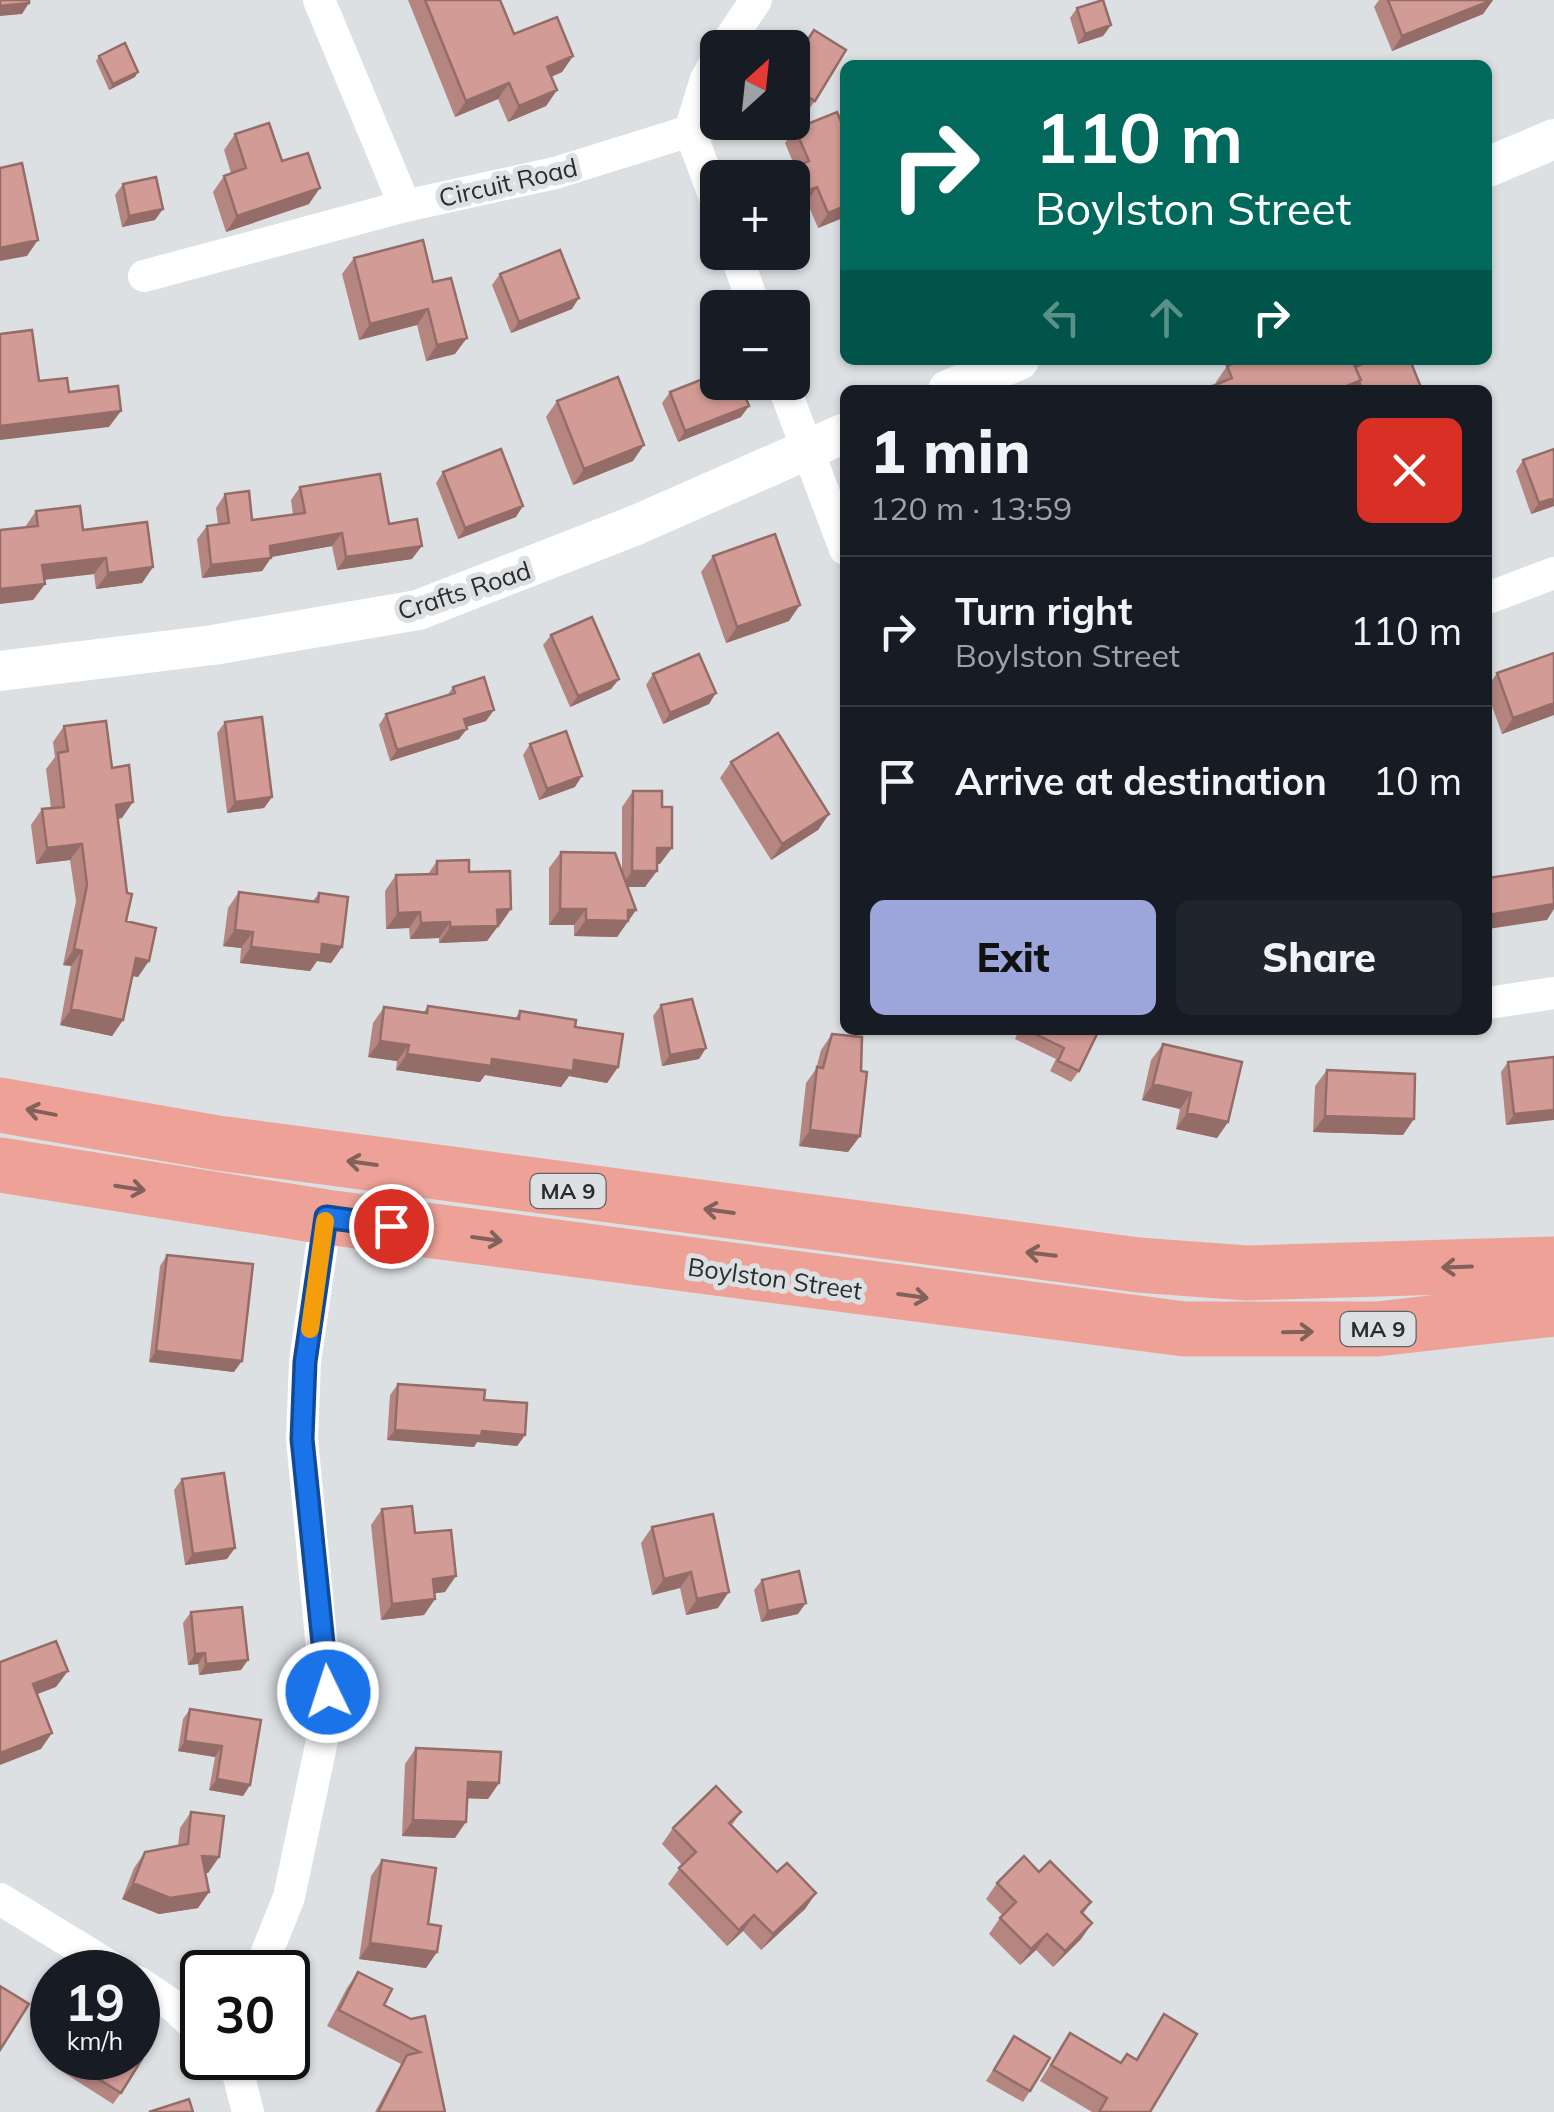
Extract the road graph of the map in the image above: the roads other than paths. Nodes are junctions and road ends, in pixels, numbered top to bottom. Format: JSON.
{"nodes":[{"id":1,"x":318,"y":0,"type":"edge"},
{"id":2,"x":756,"y":0,"type":"edge"},
{"id":3,"x":736,"y":30,"type":"edge"},
{"id":4,"x":700,"y":94,"type":"edge"},
{"id":5,"x":690,"y":131,"type":"junction"},
{"id":6,"x":1554,"y":139,"type":"edge"},
{"id":7,"x":701,"y":160,"type":"edge"},
{"id":8,"x":1492,"y":164,"type":"edge"},
{"id":9,"x":406,"y":206,"type":"junction"},
{"id":10,"x":144,"y":276,"type":"dead end"},
{"id":11,"x":1008,"y":365,"type":"edge"},
{"id":12,"x":960,"y":385,"type":"edge"},
{"id":13,"x":789,"y":400,"type":"edge"},
{"id":14,"x":840,"y":435,"type":"edge"},
{"id":15,"x":807,"y":450,"type":"junction"},
{"id":16,"x":840,"y":536,"type":"edge"},
{"id":17,"x":1554,"y":574,"type":"edge"},
{"id":18,"x":1492,"y":597,"type":"edge"},
{"id":19,"x":0,"y":671,"type":"edge"},
{"id":20,"x":1554,"y":993,"type":"edge"},
{"id":21,"x":1492,"y":1002,"type":"edge"},
{"id":22,"x":0,"y":1105,"type":"edge"},
{"id":23,"x":0,"y":1166,"type":"edge"},
{"id":24,"x":326,"y":1217,"type":"junction"},
{"id":25,"x":1554,"y":1264,"type":"edge"},
{"id":26,"x":1554,"y":1309,"type":"edge"},
{"id":27,"x":0,"y":1899,"type":"edge"},
{"id":28,"x":83,"y":1950,"type":"edge"},
{"id":29,"x":268,"y":1950,"type":"edge"},
{"id":30,"x":239,"y":2080,"type":"edge"},
{"id":31,"x":248,"y":2112,"type":"edge"}],
"edges":[{"from":1,"to":9,"type":"street","name":"Circuit Road"},
{"from":2,"to":3,"type":"street"},
{"from":4,"to":5,"type":"street"},
{"from":5,"to":7,"type":"street"},
{"from":5,"to":9,"type":"street","name":"Circuit Road"},
{"from":6,"to":8,"type":"street"},
{"from":9,"to":10,"type":"street"},
{"from":11,"to":12,"type":"street"},
{"from":13,"to":15,"type":"street"},
{"from":14,"to":15,"type":"street","name":"Crafts Road"},
{"from":15,"to":16,"type":"street"},
{"from":15,"to":19,"type":"street","name":"Crafts Road"},
{"from":17,"to":18,"type":"street"},
{"from":20,"to":21,"type":"street"},
{"from":25,"to":22,"type":"highway","number":"MA 9","one_way":true},
{"from":23,"to":24,"type":"highway","name":"Boylston Street","number":"MA 9","one_way":true},
{"from":24,"to":26,"type":"highway","name":"Boylston Street","number":"MA 9","one_way":true},
{"from":24,"to":29,"type":"street"},
{"from":27,"to":28,"type":"street"},
{"from":30,"to":31,"type":"street"}]}
